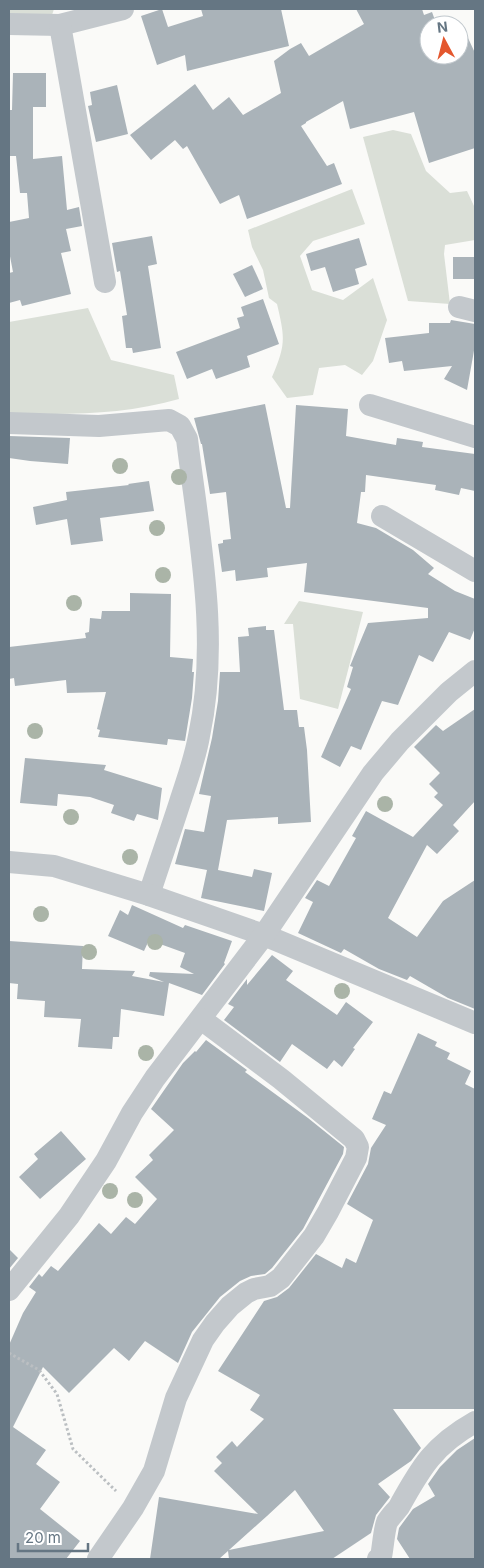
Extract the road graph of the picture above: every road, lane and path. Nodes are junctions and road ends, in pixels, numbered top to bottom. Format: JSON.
{"nodes":[{"id":1,"x":123,"y":9,"type":"edge"},
{"id":2,"x":9,"y":24,"type":"edge"},
{"id":3,"x":60,"y":25,"type":"junction"},
{"id":4,"x":104,"y":282,"type":"dead end"},
{"id":5,"x":370,"y":405,"type":"dead end"},
{"id":6,"x":9,"y":423,"type":"edge"},
{"id":7,"x":475,"y":437,"type":"edge"},
{"id":8,"x":382,"y":516,"type":"dead end"},
{"id":9,"x":475,"y":570,"type":"edge"},
{"id":10,"x":475,"y":671,"type":"edge"},
{"id":11,"x":9,"y":862,"type":"edge"},
{"id":12,"x":149,"y":895,"type":"junction"},
{"id":13,"x":264,"y":936,"type":"junction"},
{"id":14,"x":201,"y":1019,"type":"junction"},
{"id":15,"x":475,"y":1023,"type":"edge"},
{"id":16,"x":9,"y":1290,"type":"edge"},
{"id":17,"x":9,"y":1353,"type":"edge"},
{"id":18,"x":475,"y":1422,"type":"edge"},
{"id":19,"x":133,"y":1508,"type":"junction"},
{"id":20,"x":98,"y":1559,"type":"edge"},
{"id":21,"x":378,"y":1559,"type":"edge"}],
"edges":[{"from":1,"to":3,"type":"street"},
{"from":2,"to":3,"type":"street"},
{"from":3,"to":4,"type":"street"},
{"from":5,"to":7,"type":"street"},
{"from":6,"to":12,"type":"street"},
{"from":8,"to":9,"type":"street"},
{"from":10,"to":13,"type":"street"},
{"from":11,"to":12,"type":"street"},
{"from":12,"to":13,"type":"street"},
{"from":13,"to":14,"type":"street"},
{"from":13,"to":15,"type":"street"},
{"from":14,"to":16,"type":"street"},
{"from":14,"to":19,"type":"street"},
{"from":17,"to":19,"type":"path"},
{"from":18,"to":21,"type":"street"},
{"from":19,"to":20,"type":"street"}]}
